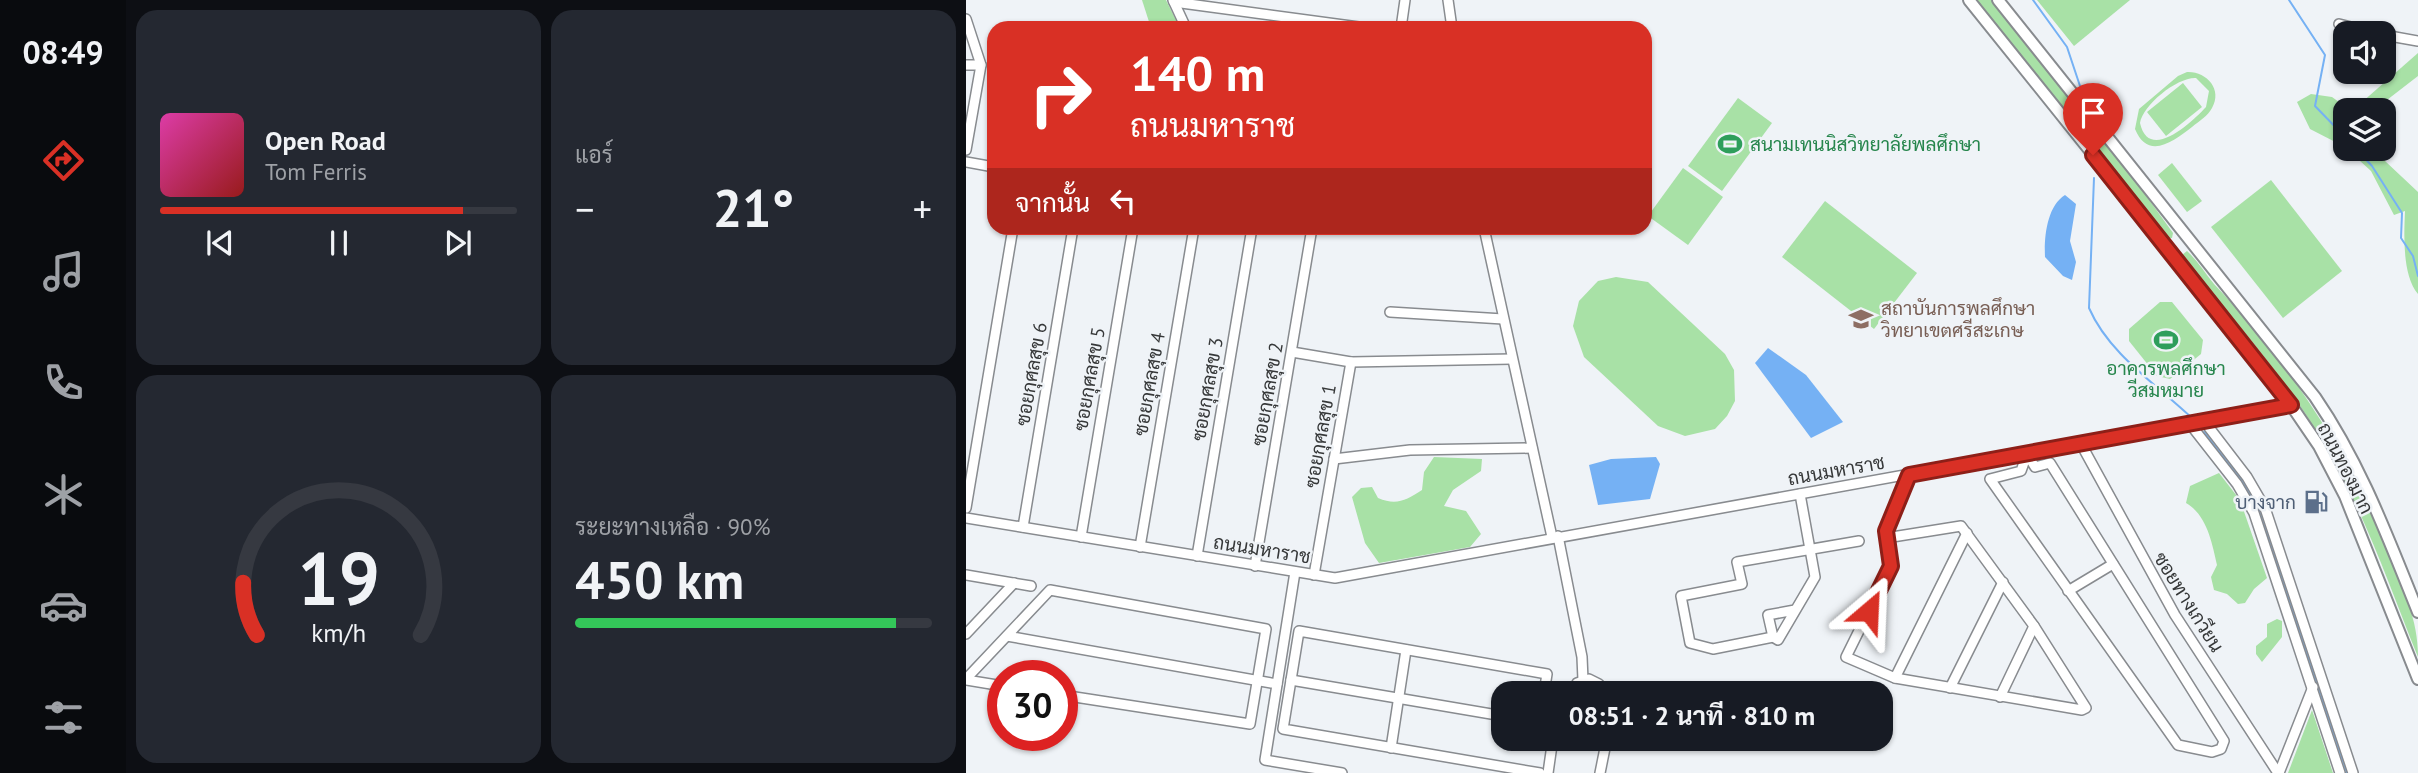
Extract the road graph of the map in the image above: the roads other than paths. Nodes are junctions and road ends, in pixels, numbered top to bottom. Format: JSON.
{"nodes":[{"id":1,"x":1405,"y":0,"type":"edge"},
{"id":2,"x":1448,"y":0,"type":"edge"},
{"id":3,"x":1969,"y":0,"type":"edge"},
{"id":4,"x":1998,"y":0,"type":"edge"},
{"id":5,"x":1174,"y":1,"type":"edge"},
{"id":6,"x":966,"y":19,"type":"edge"},
{"id":7,"x":1182,"y":21,"type":"edge"},
{"id":8,"x":1316,"y":21,"type":"edge"},
{"id":9,"x":1402,"y":21,"type":"edge"},
{"id":10,"x":1450,"y":21,"type":"edge"},
{"id":11,"x":2396,"y":37,"type":"edge"},
{"id":12,"x":2418,"y":41,"type":"edge"},
{"id":13,"x":966,"y":65,"type":"edge"},
{"id":14,"x":981,"y":65,"type":"junction"},
{"id":15,"x":966,"y":150,"type":"edge"},
{"id":16,"x":966,"y":162,"type":"edge"},
{"id":17,"x":987,"y":166,"type":"edge"},
{"id":18,"x":1012,"y":235,"type":"edge"},
{"id":19,"x":1072,"y":235,"type":"edge"},
{"id":20,"x":1132,"y":235,"type":"edge"},
{"id":21,"x":1193,"y":235,"type":"edge"},
{"id":22,"x":1251,"y":235,"type":"edge"},
{"id":23,"x":1311,"y":235,"type":"edge"},
{"id":24,"x":1485,"y":235,"type":"edge"},
{"id":25,"x":2185,"y":236,"type":"junction"},
{"id":26,"x":2169,"y":249,"type":"junction"},
{"id":27,"x":1390,"y":312,"type":"dead end"},
{"id":28,"x":1503,"y":318,"type":"junction"},
{"id":29,"x":1292,"y":352,"type":"junction"},
{"id":30,"x":1512,"y":359,"type":"junction"},
{"id":31,"x":1351,"y":362,"type":"junction"},
{"id":32,"x":2291,"y":405,"type":"junction"},
{"id":33,"x":2204,"y":421,"type":"junction"},
{"id":34,"x":2190,"y":424,"type":"junction"},
{"id":35,"x":2081,"y":444,"type":"junction"},
{"id":36,"x":1532,"y":448,"type":"junction"},
{"id":37,"x":2027,"y":454,"type":"junction"},
{"id":38,"x":1334,"y":459,"type":"junction"},
{"id":39,"x":1909,"y":475,"type":"junction"},
{"id":40,"x":1800,"y":494,"type":"junction"},
{"id":41,"x":966,"y":508,"type":"edge"},
{"id":42,"x":966,"y":518,"type":"edge"},
{"id":43,"x":1023,"y":527,"type":"junction"},
{"id":44,"x":1968,"y":533,"type":"junction"},
{"id":45,"x":1555,"y":536,"type":"junction"},
{"id":46,"x":1081,"y":537,"type":"junction"},
{"id":47,"x":1886,"y":538,"type":"junction"},
{"id":48,"x":1859,"y":541,"type":"dead end"},
{"id":49,"x":1140,"y":547,"type":"junction"},
{"id":50,"x":1810,"y":550,"type":"junction"},
{"id":51,"x":1197,"y":556,"type":"junction"},
{"id":52,"x":2113,"y":564,"type":"junction"},
{"id":53,"x":1255,"y":566,"type":"junction"},
{"id":54,"x":1294,"y":572,"type":"junction"},
{"id":55,"x":966,"y":575,"type":"edge"},
{"id":56,"x":1314,"y":576,"type":"junction"},
{"id":57,"x":2003,"y":582,"type":"junction"},
{"id":58,"x":1014,"y":583,"type":"junction"},
{"id":59,"x":1031,"y":586,"type":"dead end"},
{"id":60,"x":2068,"y":591,"type":"junction"},
{"id":61,"x":1795,"y":610,"type":"junction"},
{"id":62,"x":2418,"y":612,"type":"edge"},
{"id":63,"x":2034,"y":626,"type":"junction"},
{"id":64,"x":966,"y":634,"type":"edge"},
{"id":65,"x":1007,"y":636,"type":"junction"},
{"id":66,"x":1773,"y":637,"type":"junction"},
{"id":67,"x":1406,"y":650,"type":"junction"},
{"id":68,"x":2321,"y":676,"type":"junction"},
{"id":69,"x":1895,"y":678,"type":"junction"},
{"id":70,"x":2418,"y":679,"type":"edge"},
{"id":71,"x":966,"y":680,"type":"edge"},
{"id":72,"x":1258,"y":680,"type":"junction"},
{"id":73,"x":1291,"y":680,"type":"junction"},
{"id":74,"x":1583,"y":680,"type":"joint"},
{"id":75,"x":1545,"y":681,"type":"edge"},
{"id":76,"x":1595,"y":681,"type":"edge"},
{"id":77,"x":987,"y":683,"type":"edge"},
{"id":78,"x":1277,"y":684,"type":"junction"},
{"id":79,"x":1950,"y":688,"type":"junction"},
{"id":80,"x":2312,"y":689,"type":"junction"},
{"id":81,"x":1078,"y":697,"type":"edge"},
{"id":82,"x":2000,"y":697,"type":"junction"},
{"id":83,"x":1398,"y":698,"type":"junction"},
{"id":84,"x":1491,"y":714,"type":"edge"},
{"id":85,"x":1391,"y":748,"type":"junction"},
{"id":86,"x":1551,"y":751,"type":"edge"},
{"id":87,"x":1605,"y":751,"type":"edge"},
{"id":88,"x":1342,"y":773,"type":"edge"},
{"id":89,"x":1540,"y":773,"type":"edge"},
{"id":90,"x":1548,"y":773,"type":"edge"},
{"id":91,"x":1600,"y":773,"type":"edge"},
{"id":92,"x":2278,"y":773,"type":"edge"},
{"id":93,"x":2340,"y":773,"type":"edge"},
{"id":94,"x":2353,"y":773,"type":"edge"}],
"edges":[{"from":1,"to":9,"type":"street"},
{"from":2,"to":10,"type":"street"},
{"from":3,"to":26,"type":"main road","name":"ถนนทองมาก"},
{"from":4,"to":25,"type":"main road","name":"ถนนทองมาก"},
{"from":5,"to":7,"type":"street"},
{"from":5,"to":8,"type":"street"},
{"from":6,"to":14,"type":"street"},
{"from":11,"to":12,"type":"street"},
{"from":13,"to":14,"type":"street"},
{"from":14,"to":15,"type":"street"},
{"from":16,"to":17,"type":"street"},
{"from":18,"to":41,"type":"street"},
{"from":19,"to":43,"type":"street","name":"ซอยกุศลสุข 6"},
{"from":20,"to":46,"type":"street","name":"ซอยกุศลสุข 5"},
{"from":21,"to":49,"type":"street","name":"ซอยกุศลสุข 4"},
{"from":22,"to":51,"type":"street","name":"ซอยกุศลสุข 3"},
{"from":23,"to":29,"type":"street","name":"ซอยกุศลสุข 2"},
{"from":24,"to":28,"type":"street"},
{"from":25,"to":26,"type":"main road"},
{"from":25,"to":62,"type":"main road","name":"ถนนทองมาก"},
{"from":26,"to":32,"type":"main road","name":"ถนนทองมาก"},
{"from":27,"to":28,"type":"street"},
{"from":28,"to":30,"type":"street"},
{"from":29,"to":31,"type":"street","name":"ซอยกุศลสุข 1"},
{"from":29,"to":53,"type":"street","name":"ซอยกุศลสุข 2"},
{"from":30,"to":31,"type":"street"},
{"from":30,"to":36,"type":"street"},
{"from":31,"to":38,"type":"street","name":"ซอยกุศลสุข 1"},
{"from":32,"to":33,"type":"street","name":"ถนนมหาราช"},
{"from":32,"to":70,"type":"main road","name":"ถนนทองมาก"},
{"from":33,"to":34,"type":"street","name":"ถนนมหาราช"},
{"from":33,"to":68,"type":"street"},
{"from":34,"to":35,"type":"street","name":"ถนนมหาราช"},
{"from":34,"to":80,"type":"street"},
{"from":35,"to":37,"type":"street","name":"ถนนมหาราช"},
{"from":35,"to":92,"type":"street","name":"ซอยทางเกวียน"},
{"from":36,"to":38,"type":"street"},
{"from":36,"to":45,"type":"street"},
{"from":37,"to":39,"type":"street","name":"ถนนมหาราช"},
{"from":37,"to":52,"type":"street"},
{"from":37,"to":60,"type":"street"},
{"from":38,"to":56,"type":"street","name":"ซอยกุศลสุข 1"},
{"from":39,"to":40,"type":"street","name":"ถนนมหาราช"},
{"from":39,"to":47,"type":"street"},
{"from":40,"to":45,"type":"street","name":"ถนนมหาราช"},
{"from":40,"to":50,"type":"street"},
{"from":42,"to":43,"type":"street","name":"ถนนมหาราช"},
{"from":43,"to":46,"type":"street","name":"ถนนมหาราช"},
{"from":44,"to":47,"type":"street"},
{"from":44,"to":57,"type":"street"},
{"from":44,"to":69,"type":"street"},
{"from":45,"to":56,"type":"street","name":"ถนนมหาราช"},
{"from":45,"to":74,"type":"street"},
{"from":46,"to":49,"type":"street","name":"ถนนมหาราช"},
{"from":47,"to":69,"type":"street"},
{"from":48,"to":50,"type":"street"},
{"from":49,"to":51,"type":"street","name":"ถนนมหาราช"},
{"from":50,"to":61,"type":"street"},
{"from":50,"to":66,"type":"street"},
{"from":51,"to":53,"type":"street","name":"ถนนมหาราช"},
{"from":52,"to":60,"type":"street"},
{"from":52,"to":60,"type":"street"},
{"from":53,"to":54,"type":"street","name":"ถนนมหาราช"},
{"from":54,"to":56,"type":"street","name":"ถนนมหาราช"},
{"from":54,"to":78,"type":"street"},
{"from":55,"to":58,"type":"street"},
{"from":57,"to":63,"type":"street"},
{"from":57,"to":79,"type":"street"},
{"from":58,"to":59,"type":"street"},
{"from":58,"to":64,"type":"street"},
{"from":61,"to":66,"type":"street"},
{"from":61,"to":66,"type":"street"},
{"from":63,"to":82,"type":"street"},
{"from":63,"to":82,"type":"street"},
{"from":65,"to":71,"type":"street"},
{"from":65,"to":72,"type":"street"},
{"from":65,"to":72,"type":"street"},
{"from":67,"to":73,"type":"street"},
{"from":67,"to":75,"type":"street"},
{"from":67,"to":83,"type":"street"},
{"from":68,"to":80,"type":"street"},
{"from":68,"to":94,"type":"street"},
{"from":69,"to":79,"type":"street"},
{"from":71,"to":77,"type":"street"},
{"from":72,"to":78,"type":"street"},
{"from":72,"to":81,"type":"street"},
{"from":73,"to":83,"type":"street"},
{"from":73,"to":85,"type":"street"},
{"from":74,"to":76,"type":"street"},
{"from":78,"to":88,"type":"street"},
{"from":79,"to":82,"type":"street"},
{"from":80,"to":92,"type":"street"},
{"from":80,"to":93,"type":"street"},
{"from":83,"to":84,"type":"street"},
{"from":83,"to":85,"type":"street"},
{"from":85,"to":89,"type":"street"},
{"from":86,"to":90,"type":"street"},
{"from":87,"to":91,"type":"street"}]}
